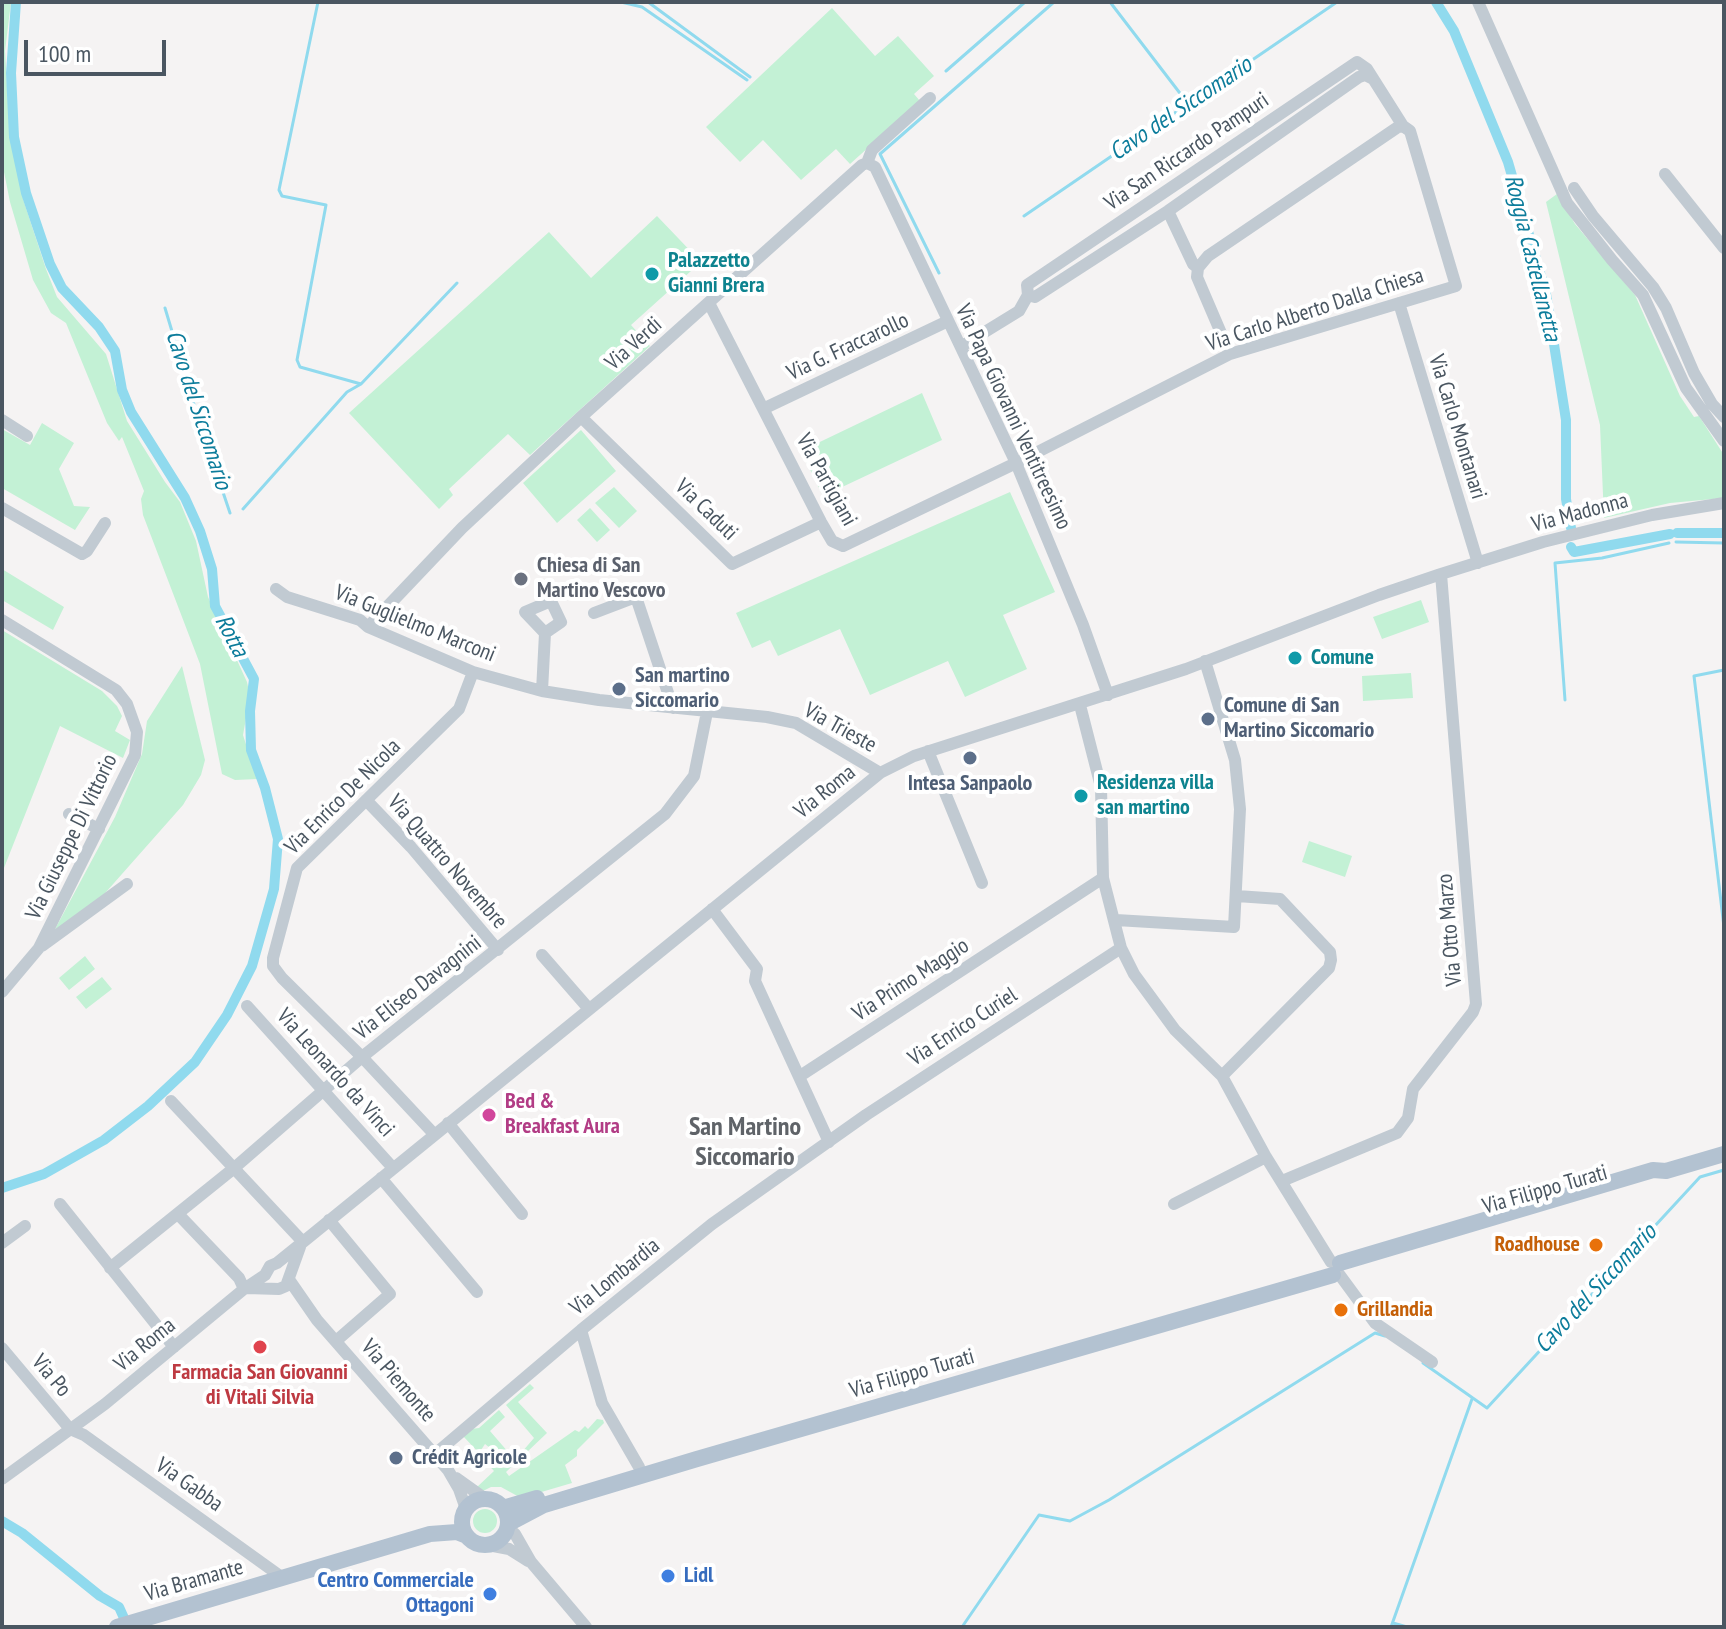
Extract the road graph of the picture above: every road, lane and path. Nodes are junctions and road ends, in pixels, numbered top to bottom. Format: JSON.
{"nodes":[{"id":1,"x":1478,"y":2,"type":"edge"},
{"id":2,"x":1373,"y":79,"type":"junction"},
{"id":3,"x":930,"y":98,"type":"dead end"},
{"id":4,"x":1403,"y":126,"type":"junction"},
{"id":5,"x":867,"y":163,"type":"junction"},
{"id":6,"x":1665,"y":174,"type":"dead end"},
{"id":7,"x":1170,"y":188,"type":"junction"},
{"id":8,"x":1574,"y":188,"type":"dead end"},
{"id":9,"x":1150,"y":201,"type":"junction"},
{"id":10,"x":1179,"y":201,"type":"junction"},
{"id":11,"x":1164,"y":213,"type":"junction"},
{"id":12,"x":1724,"y":248,"type":"edge"},
{"id":13,"x":1198,"y":268,"type":"junction"},
{"id":14,"x":1028,"y":295,"type":"junction"},
{"id":15,"x":709,"y":303,"type":"junction"},
{"id":16,"x":1399,"y":303,"type":"junction"},
{"id":17,"x":948,"y":321,"type":"junction"},
{"id":18,"x":962,"y":346,"type":"junction"},
{"id":19,"x":1230,"y":354,"type":"junction"},
{"id":20,"x":1712,"y":404,"type":"junction"},
{"id":21,"x":765,"y":408,"type":"junction"},
{"id":22,"x":581,"y":417,"type":"junction"},
{"id":23,"x":1724,"y":417,"type":"edge"},
{"id":24,"x":1708,"y":418,"type":"junction"},
{"id":25,"x":2,"y":420,"type":"edge"},
{"id":26,"x":1720,"y":427,"type":"edge"},
{"id":27,"x":27,"y":436,"type":"dead end"},
{"id":28,"x":1724,"y":441,"type":"edge"},
{"id":29,"x":1016,"y":463,"type":"junction"},
{"id":30,"x":1724,"y":503,"type":"edge"},
{"id":31,"x":2,"y":508,"type":"edge"},
{"id":32,"x":1693,"y":508,"type":"junction"},
{"id":33,"x":1724,"y":510,"type":"edge"},
{"id":34,"x":821,"y":522,"type":"junction"},
{"id":35,"x":105,"y":523,"type":"dead end"},
{"id":36,"x":1478,"y":563,"type":"junction"},
{"id":37,"x":1441,"y":574,"type":"junction"},
{"id":38,"x":276,"y":589,"type":"dead end"},
{"id":39,"x":594,"y":613,"type":"dead end"},
{"id":40,"x":2,"y":620,"type":"edge"},
{"id":41,"x":368,"y":627,"type":"junction"},
{"id":42,"x":545,"y":633,"type":"dead end"},
{"id":43,"x":1205,"y":661,"type":"junction"},
{"id":44,"x":473,"y":672,"type":"junction"},
{"id":45,"x":542,"y":691,"type":"junction"},
{"id":46,"x":1108,"y":695,"type":"junction"},
{"id":47,"x":1080,"y":705,"type":"junction"},
{"id":48,"x":673,"y":708,"type":"junction"},
{"id":49,"x":707,"y":712,"type":"junction"},
{"id":50,"x":928,"y":751,"type":"junction"},
{"id":51,"x":880,"y":773,"type":"junction"},
{"id":52,"x":366,"y":800,"type":"junction"},
{"id":53,"x":69,"y":814,"type":"dead end"},
{"id":54,"x":99,"y":829,"type":"junction"},
{"id":55,"x":1103,"y":878,"type":"junction"},
{"id":56,"x":982,"y":883,"type":"dead end"},
{"id":57,"x":127,"y":884,"type":"dead end"},
{"id":58,"x":1237,"y":896,"type":"junction"},
{"id":59,"x":712,"y":909,"type":"junction"},
{"id":60,"x":1116,"y":920,"type":"junction"},
{"id":61,"x":39,"y":948,"type":"junction"},
{"id":62,"x":1121,"y":948,"type":"junction"},
{"id":63,"x":498,"y":950,"type":"junction"},
{"id":64,"x":542,"y":955,"type":"dead end"},
{"id":65,"x":2,"y":992,"type":"edge"},
{"id":66,"x":247,"y":1006,"type":"dead end"},
{"id":67,"x":589,"y":1009,"type":"junction"},
{"id":68,"x":362,"y":1057,"type":"junction"},
{"id":69,"x":800,"y":1076,"type":"junction"},
{"id":70,"x":1222,"y":1076,"type":"junction"},
{"id":71,"x":325,"y":1091,"type":"junction"},
{"id":72,"x":171,"y":1101,"type":"dead end"},
{"id":73,"x":448,"y":1123,"type":"junction"},
{"id":74,"x":434,"y":1134,"type":"junction"},
{"id":75,"x":829,"y":1142,"type":"junction"},
{"id":76,"x":1724,"y":1154,"type":"edge"},
{"id":77,"x":1266,"y":1157,"type":"junction"},
{"id":78,"x":393,"y":1168,"type":"junction"},
{"id":79,"x":233,"y":1169,"type":"junction"},
{"id":80,"x":381,"y":1178,"type":"junction"},
{"id":81,"x":1282,"y":1181,"type":"junction"},
{"id":82,"x":60,"y":1204,"type":"dead end"},
{"id":83,"x":1174,"y":1204,"type":"dead end"},
{"id":84,"x":178,"y":1214,"type":"junction"},
{"id":85,"x":522,"y":1214,"type":"dead end"},
{"id":86,"x":329,"y":1220,"type":"junction"},
{"id":87,"x":25,"y":1226,"type":"dead end"},
{"id":88,"x":303,"y":1242,"type":"junction"},
{"id":89,"x":2,"y":1243,"type":"edge"},
{"id":90,"x":277,"y":1263,"type":"junction"},
{"id":91,"x":110,"y":1268,"type":"junction"},
{"id":92,"x":1335,"y":1268,"type":"junction"},
{"id":93,"x":265,"y":1275,"type":"junction"},
{"id":94,"x":283,"y":1282,"type":"junction"},
{"id":95,"x":244,"y":1289,"type":"junction"},
{"id":96,"x":477,"y":1292,"type":"dead end"},
{"id":97,"x":581,"y":1330,"type":"junction"},
{"id":98,"x":336,"y":1341,"type":"junction"},
{"id":99,"x":174,"y":1347,"type":"junction"},
{"id":100,"x":2,"y":1348,"type":"edge"},
{"id":101,"x":1432,"y":1362,"type":"dead end"},
{"id":102,"x":70,"y":1429,"type":"junction"},
{"id":103,"x":435,"y":1454,"type":"junction"},
{"id":104,"x":639,"y":1467,"type":"junction"},
{"id":105,"x":448,"y":1470,"type":"junction"},
{"id":106,"x":2,"y":1479,"type":"edge"},
{"id":107,"x":484,"y":1498,"type":"junction"},
{"id":108,"x":464,"y":1512,"type":"junction"},
{"id":109,"x":506,"y":1520,"type":"junction"},
{"id":110,"x":430,"y":1534,"type":"junction"},
{"id":111,"x":467,"y":1536,"type":"junction"},
{"id":112,"x":488,"y":1545,"type":"junction"},
{"id":113,"x":531,"y":1562,"type":"junction"},
{"id":114,"x":283,"y":1578,"type":"junction"},
{"id":115,"x":117,"y":1627,"type":"edge"},
{"id":116,"x":586,"y":1627,"type":"edge"}],
"edges":[{"from":1,"to":24,"type":"street"},
{"from":2,"to":4,"type":"street"},
{"from":2,"to":7,"type":"street","name":"Via San Riccardo Pampuri"},
{"from":2,"to":10,"type":"street","name":"Via San Riccardo Pampuri"},
{"from":3,"to":5,"type":"street","name":"Via Verdi"},
{"from":4,"to":13,"type":"street"},
{"from":4,"to":16,"type":"street","name":"Via Carlo Alberto Dalla Chiesa"},
{"from":5,"to":15,"type":"street","name":"Via Verdi"},
{"from":5,"to":17,"type":"street","name":"Via Papa Giovanni Ventitreesimo"},
{"from":6,"to":12,"type":"street"},
{"from":7,"to":9,"type":"street","name":"Via San Riccardo Pampuri"},
{"from":7,"to":10,"type":"street"},
{"from":8,"to":20,"type":"street"},
{"from":9,"to":11,"type":"street"},
{"from":9,"to":14,"type":"street","name":"Via San Riccardo Pampuri"},
{"from":10,"to":11,"type":"street","name":"Via San Riccardo Pampuri"},
{"from":11,"to":13,"type":"street","name":"Via San Riccardo Pampuri"},
{"from":11,"to":14,"type":"street","name":"Via San Riccardo Pampuri"},
{"from":13,"to":19,"type":"street","name":"Via San Riccardo Pampuri"},
{"from":14,"to":18,"type":"street","name":"Via San Riccardo Pampuri"},
{"from":15,"to":21,"type":"street","name":"Via Partigiani"},
{"from":15,"to":22,"type":"street","name":"Via Verdi"},
{"from":16,"to":19,"type":"street","name":"Via Carlo Alberto Dalla Chiesa"},
{"from":16,"to":36,"type":"street","name":"Via Carlo Montanari"},
{"from":17,"to":18,"type":"street","name":"Via Papa Giovanni Ventitreesimo"},
{"from":17,"to":21,"type":"street","name":"Via G. Fraccarollo"},
{"from":18,"to":29,"type":"street","name":"Via Papa Giovanni Ventitreesimo"},
{"from":19,"to":29,"type":"street","name":"Via Carlo Alberto Dalla Chiesa"},
{"from":20,"to":23,"type":"street"},
{"from":20,"to":24,"type":"street"},
{"from":21,"to":34,"type":"street","name":"Via Partigiani"},
{"from":22,"to":34,"type":"street","name":"Via Caduti"},
{"from":22,"to":41,"type":"street","name":"Via Verdi"},
{"from":24,"to":26,"type":"street"},
{"from":25,"to":27,"type":"street"},
{"from":26,"to":28,"type":"street"},
{"from":29,"to":34,"type":"street","name":"Via Partigiani"},
{"from":29,"to":46,"type":"street","name":"Via Papa Giovanni Ventitreesimo"},
{"from":30,"to":32,"type":"street"},
{"from":31,"to":35,"type":"street"},
{"from":32,"to":33,"type":"street"},
{"from":32,"to":36,"type":"street","name":"Via Madonna"},
{"from":36,"to":37,"type":"street","name":"Via Roma"},
{"from":37,"to":43,"type":"street","name":"Via Roma"},
{"from":37,"to":81,"type":"street","name":"Via Otto Marzo"},
{"from":38,"to":41,"type":"street","name":"Via Guglielmo Marconi"},
{"from":39,"to":48,"type":"street"},
{"from":40,"to":54,"type":"street","name":"Via Giuseppe Di Vittorio"},
{"from":41,"to":44,"type":"street","name":"Via Guglielmo Marconi"},
{"from":42,"to":45,"type":"street"},
{"from":43,"to":46,"type":"street","name":"Via Roma"},
{"from":43,"to":58,"type":"street"},
{"from":44,"to":45,"type":"street","name":"Via Guglielmo Marconi"},
{"from":44,"to":52,"type":"street","name":"Via Enrico De Nicola"},
{"from":45,"to":48,"type":"street","name":"Via Trieste"},
{"from":46,"to":47,"type":"street","name":"Via Roma"},
{"from":47,"to":50,"type":"street","name":"Via Roma"},
{"from":47,"to":55,"type":"street"},
{"from":48,"to":49,"type":"street","name":"Via Trieste"},
{"from":49,"to":51,"type":"street","name":"Via Trieste"},
{"from":49,"to":63,"type":"street","name":"Via Eliseo Davagnini"},
{"from":50,"to":51,"type":"street","name":"Via Roma"},
{"from":50,"to":56,"type":"street"},
{"from":51,"to":59,"type":"street","name":"Via Roma"},
{"from":52,"to":63,"type":"street","name":"Via Quattro Novembre"},
{"from":52,"to":68,"type":"street","name":"Via Enrico De Nicola"},
{"from":53,"to":54,"type":"street"},
{"from":54,"to":61,"type":"street","name":"Via Giuseppe Di Vittorio"},
{"from":55,"to":60,"type":"street"},
{"from":55,"to":69,"type":"street","name":"Via Primo Maggio"},
{"from":57,"to":61,"type":"street","name":"Via Giuseppe Di Vittorio"},
{"from":58,"to":60,"type":"street"},
{"from":58,"to":70,"type":"street"},
{"from":59,"to":67,"type":"street","name":"Via Roma"},
{"from":59,"to":69,"type":"street"},
{"from":60,"to":62,"type":"street"},
{"from":61,"to":65,"type":"street","name":"Via Giuseppe Di Vittorio"},
{"from":62,"to":70,"type":"street"},
{"from":62,"to":75,"type":"street","name":"Via Enrico Curiel"},
{"from":63,"to":68,"type":"street","name":"Via Eliseo Davagnini"},
{"from":64,"to":67,"type":"street"},
{"from":66,"to":71,"type":"street","name":"Via Leonardo da Vinci"},
{"from":67,"to":73,"type":"street","name":"Via Roma"},
{"from":68,"to":71,"type":"street","name":"Via Eliseo Davagnini"},
{"from":68,"to":74,"type":"street"},
{"from":69,"to":75,"type":"street"},
{"from":70,"to":77,"type":"street"},
{"from":71,"to":78,"type":"street","name":"Via Leonardo da Vinci"},
{"from":71,"to":79,"type":"street","name":"Via Eliseo Davagnini"},
{"from":72,"to":79,"type":"street"},
{"from":73,"to":74,"type":"street","name":"Via Roma"},
{"from":73,"to":85,"type":"street"},
{"from":74,"to":78,"type":"street","name":"Via Roma"},
{"from":75,"to":97,"type":"street","name":"Via Lombardia"},
{"from":76,"to":92,"type":"main road","name":"Via Filippo Turati"},
{"from":77,"to":81,"type":"street"},
{"from":77,"to":83,"type":"street"},
{"from":78,"to":80,"type":"street","name":"Via Roma"},
{"from":79,"to":84,"type":"street","name":"Via Eliseo Davagnini"},
{"from":79,"to":88,"type":"street"},
{"from":80,"to":86,"type":"street","name":"Via Roma"},
{"from":80,"to":96,"type":"street"},
{"from":81,"to":92,"type":"street"},
{"from":82,"to":91,"type":"street"},
{"from":84,"to":91,"type":"street","name":"Via Eliseo Davagnini"},
{"from":84,"to":95,"type":"street"},
{"from":86,"to":88,"type":"street","name":"Via Roma"},
{"from":86,"to":98,"type":"street"},
{"from":87,"to":89,"type":"street"},
{"from":88,"to":90,"type":"street","name":"Via Roma"},
{"from":88,"to":94,"type":"street","name":"Via Roma"},
{"from":90,"to":93,"type":"street","name":"Via Roma"},
{"from":90,"to":94,"type":"street"},
{"from":91,"to":99,"type":"street"},
{"from":92,"to":101,"type":"street"},
{"from":92,"to":104,"type":"main road","name":"Via Filippo Turati"},
{"from":92,"to":109,"type":"main road","name":"Via Filippo Turati"},
{"from":93,"to":94,"type":"street"},
{"from":93,"to":95,"type":"street","name":"Via Roma"},
{"from":94,"to":95,"type":"street"},
{"from":94,"to":98,"type":"street","name":"Via Piemonte"},
{"from":95,"to":99,"type":"street","name":"Via Roma"},
{"from":97,"to":103,"type":"street","name":"Via Lombardia"},
{"from":97,"to":104,"type":"street"},
{"from":98,"to":103,"type":"street","name":"Via Piemonte"},
{"from":99,"to":102,"type":"street","name":"Via Roma"},
{"from":100,"to":102,"type":"street","name":"Via Po"},
{"from":102,"to":106,"type":"street","name":"Via Roma"},
{"from":102,"to":114,"type":"street","name":"Via Gabba"},
{"from":103,"to":105,"type":"street","name":"Via Piemonte"},
{"from":104,"to":109,"type":"main road","name":"Via Filippo Turati"},
{"from":105,"to":107,"type":"street","name":"Via Piemonte"},
{"from":105,"to":108,"type":"street","name":"Via Piemonte"},
{"from":107,"to":108,"type":"main road"},
{"from":107,"to":109,"type":"main road"},
{"from":108,"to":110,"type":"main road"},
{"from":108,"to":111,"type":"main road"},
{"from":109,"to":112,"type":"main road"},
{"from":109,"to":113,"type":"street"},
{"from":110,"to":111,"type":"main road"},
{"from":110,"to":114,"type":"main road"},
{"from":111,"to":112,"type":"main road"},
{"from":112,"to":113,"type":"street"},
{"from":113,"to":116,"type":"street"},
{"from":114,"to":115,"type":"main road","name":"Via Bramante"}]}
